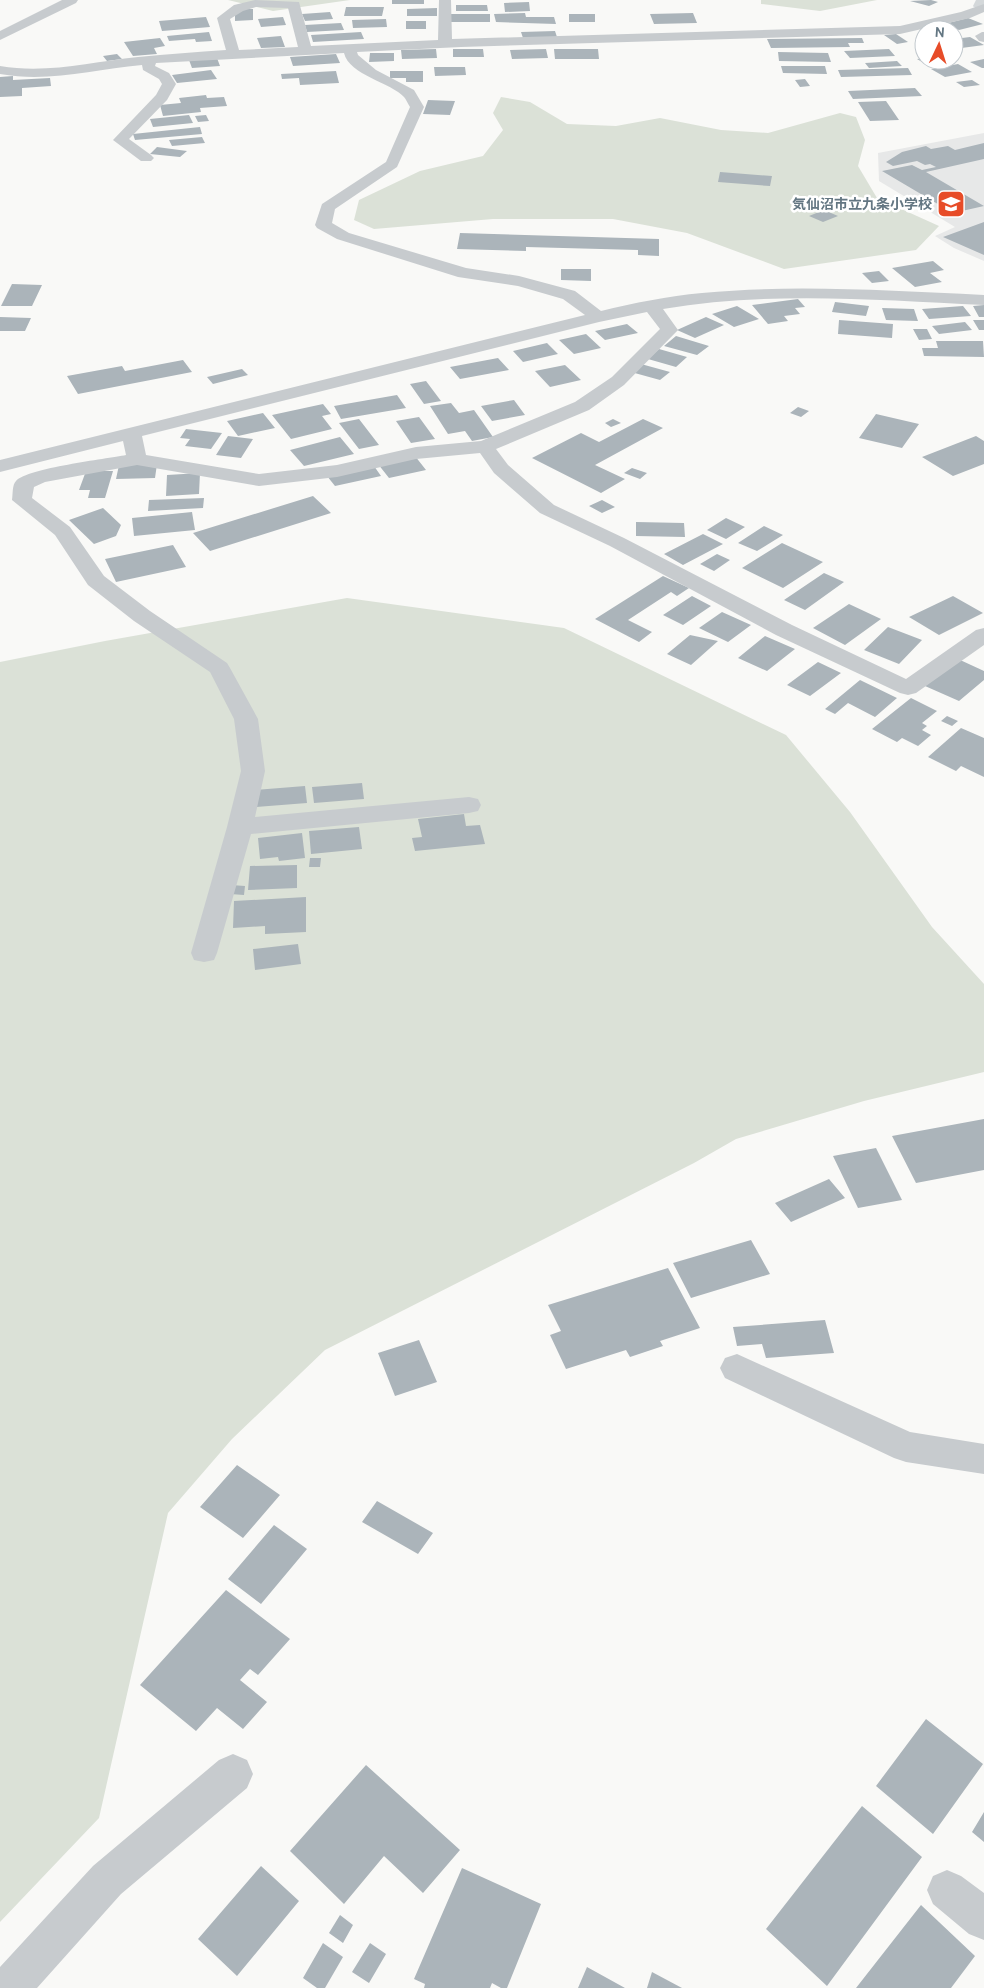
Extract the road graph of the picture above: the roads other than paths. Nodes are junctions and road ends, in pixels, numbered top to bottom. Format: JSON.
{"nodes":[{"id":1,"x":72,"y":0,"type":"edge"},
{"id":2,"x":445,"y":0,"type":"edge"},
{"id":3,"x":984,"y":8,"type":"edge"},
{"id":4,"x":0,"y":36,"type":"edge"},
{"id":5,"x":445,"y":44,"type":"junction"},
{"id":6,"x":350,"y":49,"type":"junction"},
{"id":7,"x":306,"y":51,"type":"junction"},
{"id":8,"x":234,"y":54,"type":"junction"},
{"id":9,"x":151,"y":60,"type":"junction"},
{"id":10,"x":0,"y":70,"type":"edge"},
{"id":11,"x":146,"y":158,"type":"dead end"},
{"id":12,"x":984,"y":300,"type":"edge"},
{"id":13,"x":652,"y":306,"type":"junction"},
{"id":14,"x":598,"y":317,"type":"junction"},
{"id":15,"x":132,"y":432,"type":"junction"},
{"id":16,"x":485,"y":446,"type":"junction"},
{"id":17,"x":138,"y":459,"type":"junction"},
{"id":18,"x":0,"y":466,"type":"edge"},
{"id":19,"x":984,"y":635,"type":"edge"},
{"id":20,"x":469,"y":805,"type":"dead end"},
{"id":21,"x":240,"y":827,"type":"junction"},
{"id":22,"x":204,"y":953,"type":"dead end"},
{"id":23,"x":737,"y":1368,"type":"dead end"},
{"id":24,"x":984,"y":1459,"type":"edge"},
{"id":25,"x":233,"y":1774,"type":"dead end"},
{"id":26,"x":947,"y":1890,"type":"dead end"},
{"id":27,"x":984,"y":1920,"type":"edge"},
{"id":28,"x":9,"y":1988,"type":"edge"}],
"edges":[{"from":1,"to":4,"type":"street"},
{"from":2,"to":5,"type":"street"},
{"from":3,"to":5,"type":"street"},
{"from":5,"to":6,"type":"street"},
{"from":6,"to":7,"type":"street"},
{"from":6,"to":14,"type":"street"},
{"from":7,"to":8,"type":"street"},
{"from":7,"to":8,"type":"street"},
{"from":8,"to":9,"type":"street"},
{"from":9,"to":10,"type":"street"},
{"from":9,"to":11,"type":"street"},
{"from":12,"to":13,"type":"street"},
{"from":13,"to":14,"type":"street"},
{"from":13,"to":16,"type":"street"},
{"from":14,"to":15,"type":"street"},
{"from":15,"to":17,"type":"street"},
{"from":15,"to":18,"type":"street"},
{"from":16,"to":17,"type":"street"},
{"from":16,"to":19,"type":"street"},
{"from":17,"to":21,"type":"street"},
{"from":20,"to":21,"type":"street"},
{"from":21,"to":22,"type":"street"},
{"from":23,"to":24,"type":"street"},
{"from":25,"to":28,"type":"street"},
{"from":26,"to":27,"type":"street"}]}
